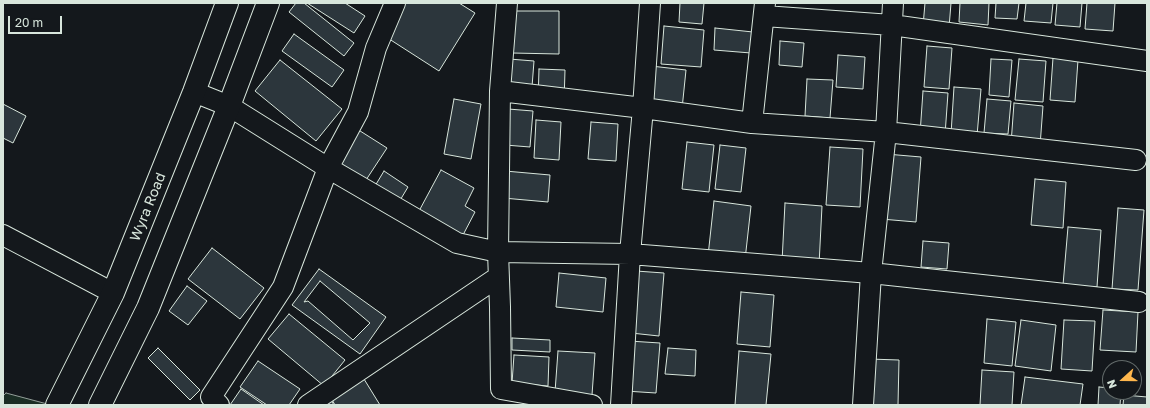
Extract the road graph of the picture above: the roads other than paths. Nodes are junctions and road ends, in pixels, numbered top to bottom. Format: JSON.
{"nodes":[{"id":1,"x":227,"y":3,"type":"edge"},
{"id":2,"x":268,"y":3,"type":"edge"},
{"id":3,"x":395,"y":3,"type":"edge"},
{"id":4,"x":507,"y":3,"type":"edge"},
{"id":5,"x":650,"y":3,"type":"edge"},
{"id":6,"x":893,"y":3,"type":"edge"},
{"id":7,"x":764,"y":10,"type":"edge"},
{"id":8,"x":892,"y":25,"type":"junction"},
{"id":9,"x":1147,"y":61,"type":"edge"},
{"id":10,"x":500,"y":91,"type":"junction"},
{"id":11,"x":194,"y":92,"type":"junction"},
{"id":12,"x":229,"y":106,"type":"junction"},
{"id":13,"x":643,"y":108,"type":"junction"},
{"id":14,"x":752,"y":123,"type":"junction"},
{"id":15,"x":886,"y":132,"type":"junction"},
{"id":16,"x":1136,"y":160,"type":"dead end"},
{"id":17,"x":328,"y":168,"type":"junction"},
{"id":18,"x":3,"y":235,"type":"edge"},
{"id":19,"x":498,"y":252,"type":"junction"},
{"id":20,"x":630,"y":254,"type":"junction"},
{"id":21,"x":871,"y":273,"type":"junction"},
{"id":22,"x":498,"y":277,"type":"junction"},
{"id":23,"x":113,"y":293,"type":"junction"},
{"id":24,"x":1139,"y":302,"type":"dead end"},
{"id":25,"x":500,"y":397,"type":"edge"},
{"id":26,"x":58,"y":405,"type":"edge"},
{"id":27,"x":100,"y":405,"type":"edge"},
{"id":28,"x":219,"y":405,"type":"edge"},
{"id":29,"x":308,"y":405,"type":"edge"},
{"id":30,"x":592,"y":405,"type":"edge"},
{"id":31,"x":621,"y":405,"type":"edge"},
{"id":32,"x":863,"y":405,"type":"edge"}],
"edges":[{"from":1,"to":11,"type":"main road","name":"Wyra Road"},
{"from":2,"to":12,"type":"main road"},
{"from":3,"to":17,"type":"street"},
{"from":4,"to":10,"type":"street"},
{"from":5,"to":13,"type":"street"},
{"from":6,"to":8,"type":"street"},
{"from":7,"to":8,"type":"street"},
{"from":7,"to":14,"type":"street"},
{"from":8,"to":9,"type":"street"},
{"from":8,"to":15,"type":"street"},
{"from":10,"to":13,"type":"street"},
{"from":10,"to":19,"type":"street"},
{"from":11,"to":12,"type":"street"},
{"from":11,"to":23,"type":"main road","name":"Wyra Road"},
{"from":12,"to":17,"type":"street"},
{"from":12,"to":27,"type":"main road"},
{"from":13,"to":14,"type":"street"},
{"from":13,"to":20,"type":"street"},
{"from":14,"to":15,"type":"street"},
{"from":15,"to":16,"type":"street"},
{"from":15,"to":21,"type":"street"},
{"from":17,"to":19,"type":"street"},
{"from":17,"to":28,"type":"street"},
{"from":18,"to":23,"type":"street"},
{"from":19,"to":20,"type":"street"},
{"from":19,"to":22,"type":"street"},
{"from":20,"to":21,"type":"street"},
{"from":20,"to":31,"type":"street"},
{"from":21,"to":24,"type":"street"},
{"from":21,"to":32,"type":"street"},
{"from":22,"to":25,"type":"street"},
{"from":22,"to":29,"type":"street"},
{"from":23,"to":26,"type":"main road","name":"Wyra Road"},
{"from":25,"to":30,"type":"street"}]}
